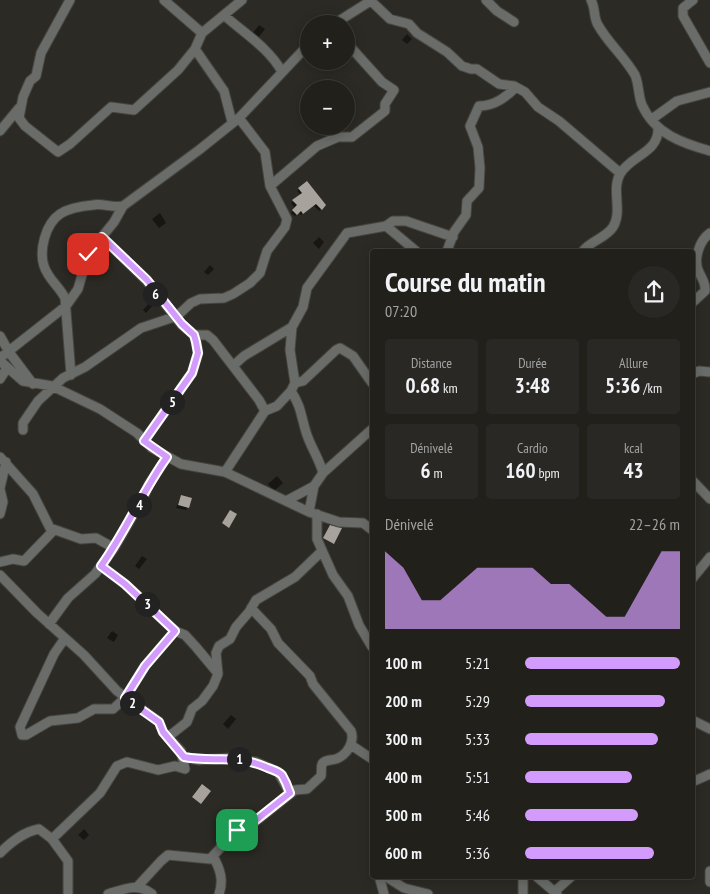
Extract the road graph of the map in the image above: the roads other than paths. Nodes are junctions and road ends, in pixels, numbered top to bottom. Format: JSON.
{"nodes":[{"id":1,"x":70,"y":0,"type":"edge"},
{"id":2,"x":164,"y":0,"type":"edge"},
{"id":3,"x":242,"y":0,"type":"edge"},
{"id":4,"x":371,"y":0,"type":"edge"},
{"id":5,"x":486,"y":0,"type":"edge"},
{"id":6,"x":591,"y":0,"type":"edge"},
{"id":7,"x":693,"y":0,"type":"edge"},
{"id":8,"x":348,"y":15,"type":"edge"},
{"id":9,"x":225,"y":16,"type":"junction"},
{"id":10,"x":514,"y":22,"type":"dead end"},
{"id":11,"x":202,"y":33,"type":"junction"},
{"id":12,"x":195,"y":49,"type":"junction"},
{"id":13,"x":355,"y":52,"type":"edge"},
{"id":14,"x":300,"y":53,"type":"edge"},
{"id":15,"x":710,"y":63,"type":"edge"},
{"id":16,"x":282,"y":72,"type":"junction"},
{"id":17,"x":516,"y":87,"type":"junction"},
{"id":18,"x":710,"y":92,"type":"edge"},
{"id":19,"x":20,"y":107,"type":"junction"},
{"id":20,"x":652,"y":119,"type":"junction"},
{"id":21,"x":236,"y":120,"type":"junction"},
{"id":22,"x":658,"y":128,"type":"junction"},
{"id":23,"x":0,"y":131,"type":"edge"},
{"id":24,"x":710,"y":151,"type":"edge"},
{"id":25,"x":620,"y":173,"type":"junction"},
{"id":26,"x":270,"y":186,"type":"junction"},
{"id":27,"x":123,"y":206,"type":"junction"},
{"id":28,"x":386,"y":226,"type":"junction"},
{"id":29,"x":710,"y":233,"type":"edge"},
{"id":30,"x":102,"y":237,"type":"junction"},
{"id":31,"x":453,"y":237,"type":"junction"},
{"id":32,"x":414,"y":249,"type":"edge"},
{"id":33,"x":448,"y":249,"type":"edge"},
{"id":34,"x":585,"y":249,"type":"edge"},
{"id":35,"x":695,"y":300,"type":"edge"},
{"id":36,"x":66,"y":306,"type":"junction"},
{"id":37,"x":177,"y":316,"type":"junction"},
{"id":38,"x":292,"y":327,"type":"junction"},
{"id":39,"x":194,"y":335,"type":"junction"},
{"id":40,"x":0,"y":336,"type":"edge"},
{"id":41,"x":8,"y":352,"type":"junction"},
{"id":42,"x":0,"y":359,"type":"edge"},
{"id":43,"x":234,"y":365,"type":"junction"},
{"id":44,"x":7,"y":368,"type":"junction"},
{"id":45,"x":710,"y":372,"type":"edge"},
{"id":46,"x":695,"y":373,"type":"edge"},
{"id":47,"x":71,"y":375,"type":"junction"},
{"id":48,"x":0,"y":379,"type":"edge"},
{"id":49,"x":370,"y":380,"type":"edge"},
{"id":50,"x":33,"y":384,"type":"junction"},
{"id":51,"x":52,"y":386,"type":"junction"},
{"id":52,"x":293,"y":387,"type":"junction"},
{"id":53,"x":264,"y":411,"type":"junction"},
{"id":54,"x":23,"y":430,"type":"dead end"},
{"id":55,"x":370,"y":431,"type":"edge"},
{"id":56,"x":144,"y":441,"type":"junction"},
{"id":57,"x":167,"y":457,"type":"junction"},
{"id":58,"x":3,"y":460,"type":"edge"},
{"id":59,"x":225,"y":472,"type":"junction"},
{"id":60,"x":323,"y":473,"type":"junction"},
{"id":61,"x":695,"y":483,"type":"edge"},
{"id":62,"x":314,"y":486,"type":"junction"},
{"id":63,"x":0,"y":488,"type":"edge"},
{"id":64,"x":709,"y":495,"type":"edge"},
{"id":65,"x":286,"y":501,"type":"junction"},
{"id":66,"x":313,"y":513,"type":"junction"},
{"id":67,"x":0,"y":514,"type":"edge"},
{"id":68,"x":370,"y":528,"type":"edge"},
{"id":69,"x":53,"y":531,"type":"junction"},
{"id":70,"x":114,"y":548,"type":"junction"},
{"id":71,"x":322,"y":551,"type":"junction"},
{"id":72,"x":710,"y":557,"type":"edge"},
{"id":73,"x":0,"y":562,"type":"edge"},
{"id":74,"x":101,"y":566,"type":"junction"},
{"id":75,"x":706,"y":566,"type":"edge"},
{"id":76,"x":0,"y":574,"type":"edge"},
{"id":77,"x":695,"y":577,"type":"edge"},
{"id":78,"x":251,"y":608,"type":"junction"},
{"id":79,"x":49,"y":624,"type":"junction"},
{"id":80,"x":175,"y":631,"type":"junction"},
{"id":81,"x":65,"y":638,"type":"junction"},
{"id":82,"x":370,"y":645,"type":"edge"},
{"id":83,"x":218,"y":674,"type":"junction"},
{"id":84,"x":125,"y":698,"type":"junction"},
{"id":85,"x":695,"y":721,"type":"edge"},
{"id":86,"x":710,"y":728,"type":"edge"},
{"id":87,"x":168,"y":737,"type":"junction"},
{"id":88,"x":352,"y":745,"type":"junction"},
{"id":89,"x":184,"y":757,"type":"junction"},
{"id":90,"x":370,"y":758,"type":"edge"},
{"id":91,"x":710,"y":774,"type":"edge"},
{"id":92,"x":695,"y":781,"type":"edge"},
{"id":93,"x":290,"y":793,"type":"junction"},
{"id":94,"x":52,"y":839,"type":"junction"},
{"id":95,"x":0,"y":853,"type":"edge"},
{"id":96,"x":213,"y":856,"type":"junction"},
{"id":97,"x":710,"y":871,"type":"edge"},
{"id":98,"x":380,"y":879,"type":"edge"},
{"id":99,"x":393,"y":879,"type":"edge"},
{"id":100,"x":524,"y":879,"type":"edge"},
{"id":101,"x":540,"y":879,"type":"edge"},
{"id":102,"x":569,"y":879,"type":"edge"},
{"id":103,"x":710,"y":882,"type":"edge"},
{"id":104,"x":138,"y":887,"type":"junction"},
{"id":105,"x":556,"y":893,"type":"edge"},
{"id":106,"x":68,"y":894,"type":"edge"},
{"id":107,"x":108,"y":894,"type":"edge"},
{"id":108,"x":152,"y":894,"type":"edge"},
{"id":109,"x":219,"y":894,"type":"edge"},
{"id":110,"x":384,"y":894,"type":"edge"},
{"id":111,"x":428,"y":894,"type":"edge"},
{"id":112,"x":523,"y":894,"type":"edge"}],
"edges":[{"from":1,"to":19,"type":"street"},
{"from":2,"to":11,"type":"street"},
{"from":3,"to":9,"type":"street"},
{"from":4,"to":8,"type":"street"},
{"from":4,"to":17,"type":"street"},
{"from":5,"to":10,"type":"street"},
{"from":6,"to":20,"type":"street"},
{"from":7,"to":15,"type":"street"},
{"from":9,"to":11,"type":"street"},
{"from":9,"to":16,"type":"street"},
{"from":11,"to":12,"type":"street"},
{"from":12,"to":19,"type":"street"},
{"from":12,"to":21,"type":"street"},
{"from":13,"to":26,"type":"street"},
{"from":14,"to":16,"type":"street"},
{"from":16,"to":21,"type":"street"},
{"from":17,"to":25,"type":"street"},
{"from":17,"to":31,"type":"street"},
{"from":18,"to":20,"type":"street"},
{"from":19,"to":23,"type":"street"},
{"from":20,"to":22,"type":"street"},
{"from":21,"to":26,"type":"street"},
{"from":21,"to":27,"type":"street"},
{"from":22,"to":24,"type":"street"},
{"from":22,"to":25,"type":"street"},
{"from":25,"to":34,"type":"street"},
{"from":26,"to":37,"type":"street"},
{"from":27,"to":30,"type":"street"},
{"from":27,"to":36,"type":"street"},
{"from":28,"to":31,"type":"street"},
{"from":28,"to":32,"type":"street"},
{"from":28,"to":38,"type":"street"},
{"from":29,"to":35,"type":"street"},
{"from":30,"to":36,"type":"street"},
{"from":30,"to":37,"type":"street"},
{"from":31,"to":33,"type":"street"},
{"from":36,"to":41,"type":"street"},
{"from":36,"to":47,"type":"street"},
{"from":37,"to":39,"type":"street"},
{"from":37,"to":47,"type":"street"},
{"from":38,"to":43,"type":"street"},
{"from":38,"to":52,"type":"street"},
{"from":39,"to":43,"type":"street"},
{"from":39,"to":56,"type":"street"},
{"from":40,"to":41,"type":"street"},
{"from":41,"to":42,"type":"street"},
{"from":41,"to":50,"type":"street"},
{"from":42,"to":44,"type":"street"},
{"from":43,"to":53,"type":"street"},
{"from":44,"to":48,"type":"street"},
{"from":44,"to":50,"type":"street"},
{"from":45,"to":46,"type":"street"},
{"from":47,"to":51,"type":"street"},
{"from":49,"to":52,"type":"street"},
{"from":50,"to":51,"type":"street"},
{"from":51,"to":54,"type":"street"},
{"from":51,"to":56,"type":"street"},
{"from":52,"to":53,"type":"street"},
{"from":52,"to":60,"type":"street"},
{"from":53,"to":59,"type":"street"},
{"from":55,"to":60,"type":"street"},
{"from":56,"to":57,"type":"street"},
{"from":57,"to":59,"type":"street"},
{"from":57,"to":70,"type":"street"},
{"from":58,"to":63,"type":"street"},
{"from":58,"to":69,"type":"street"},
{"from":59,"to":65,"type":"street"},
{"from":60,"to":62,"type":"street"},
{"from":61,"to":64,"type":"street"},
{"from":62,"to":65,"type":"street"},
{"from":62,"to":66,"type":"street"},
{"from":63,"to":67,"type":"street"},
{"from":65,"to":66,"type":"street"},
{"from":66,"to":68,"type":"street"},
{"from":66,"to":71,"type":"street"},
{"from":69,"to":70,"type":"street"},
{"from":69,"to":73,"type":"street"},
{"from":70,"to":74,"type":"street"},
{"from":71,"to":78,"type":"street"},
{"from":71,"to":82,"type":"street"},
{"from":72,"to":75,"type":"street"},
{"from":74,"to":79,"type":"street"},
{"from":74,"to":80,"type":"street"},
{"from":75,"to":77,"type":"street"},
{"from":76,"to":79,"type":"street"},
{"from":78,"to":83,"type":"street"},
{"from":78,"to":88,"type":"street"},
{"from":79,"to":81,"type":"street"},
{"from":80,"to":83,"type":"street"},
{"from":80,"to":84,"type":"street"},
{"from":81,"to":84,"type":"street"},
{"from":81,"to":84,"type":"street"},
{"from":83,"to":87,"type":"street"},
{"from":84,"to":87,"type":"street"},
{"from":85,"to":86,"type":"street"},
{"from":87,"to":89,"type":"street"},
{"from":88,"to":90,"type":"street"},
{"from":88,"to":93,"type":"street"},
{"from":89,"to":93,"type":"street"},
{"from":89,"to":94,"type":"street"},
{"from":91,"to":92,"type":"street"},
{"from":93,"to":96,"type":"street"},
{"from":94,"to":95,"type":"street"},
{"from":94,"to":106,"type":"street"},
{"from":96,"to":104,"type":"street"},
{"from":96,"to":109,"type":"street"},
{"from":97,"to":103,"type":"street"},
{"from":98,"to":110,"type":"street"},
{"from":99,"to":111,"type":"street"},
{"from":100,"to":112,"type":"street"},
{"from":101,"to":105,"type":"street"},
{"from":102,"to":105,"type":"street"},
{"from":104,"to":107,"type":"street"},
{"from":104,"to":108,"type":"street"}]}
